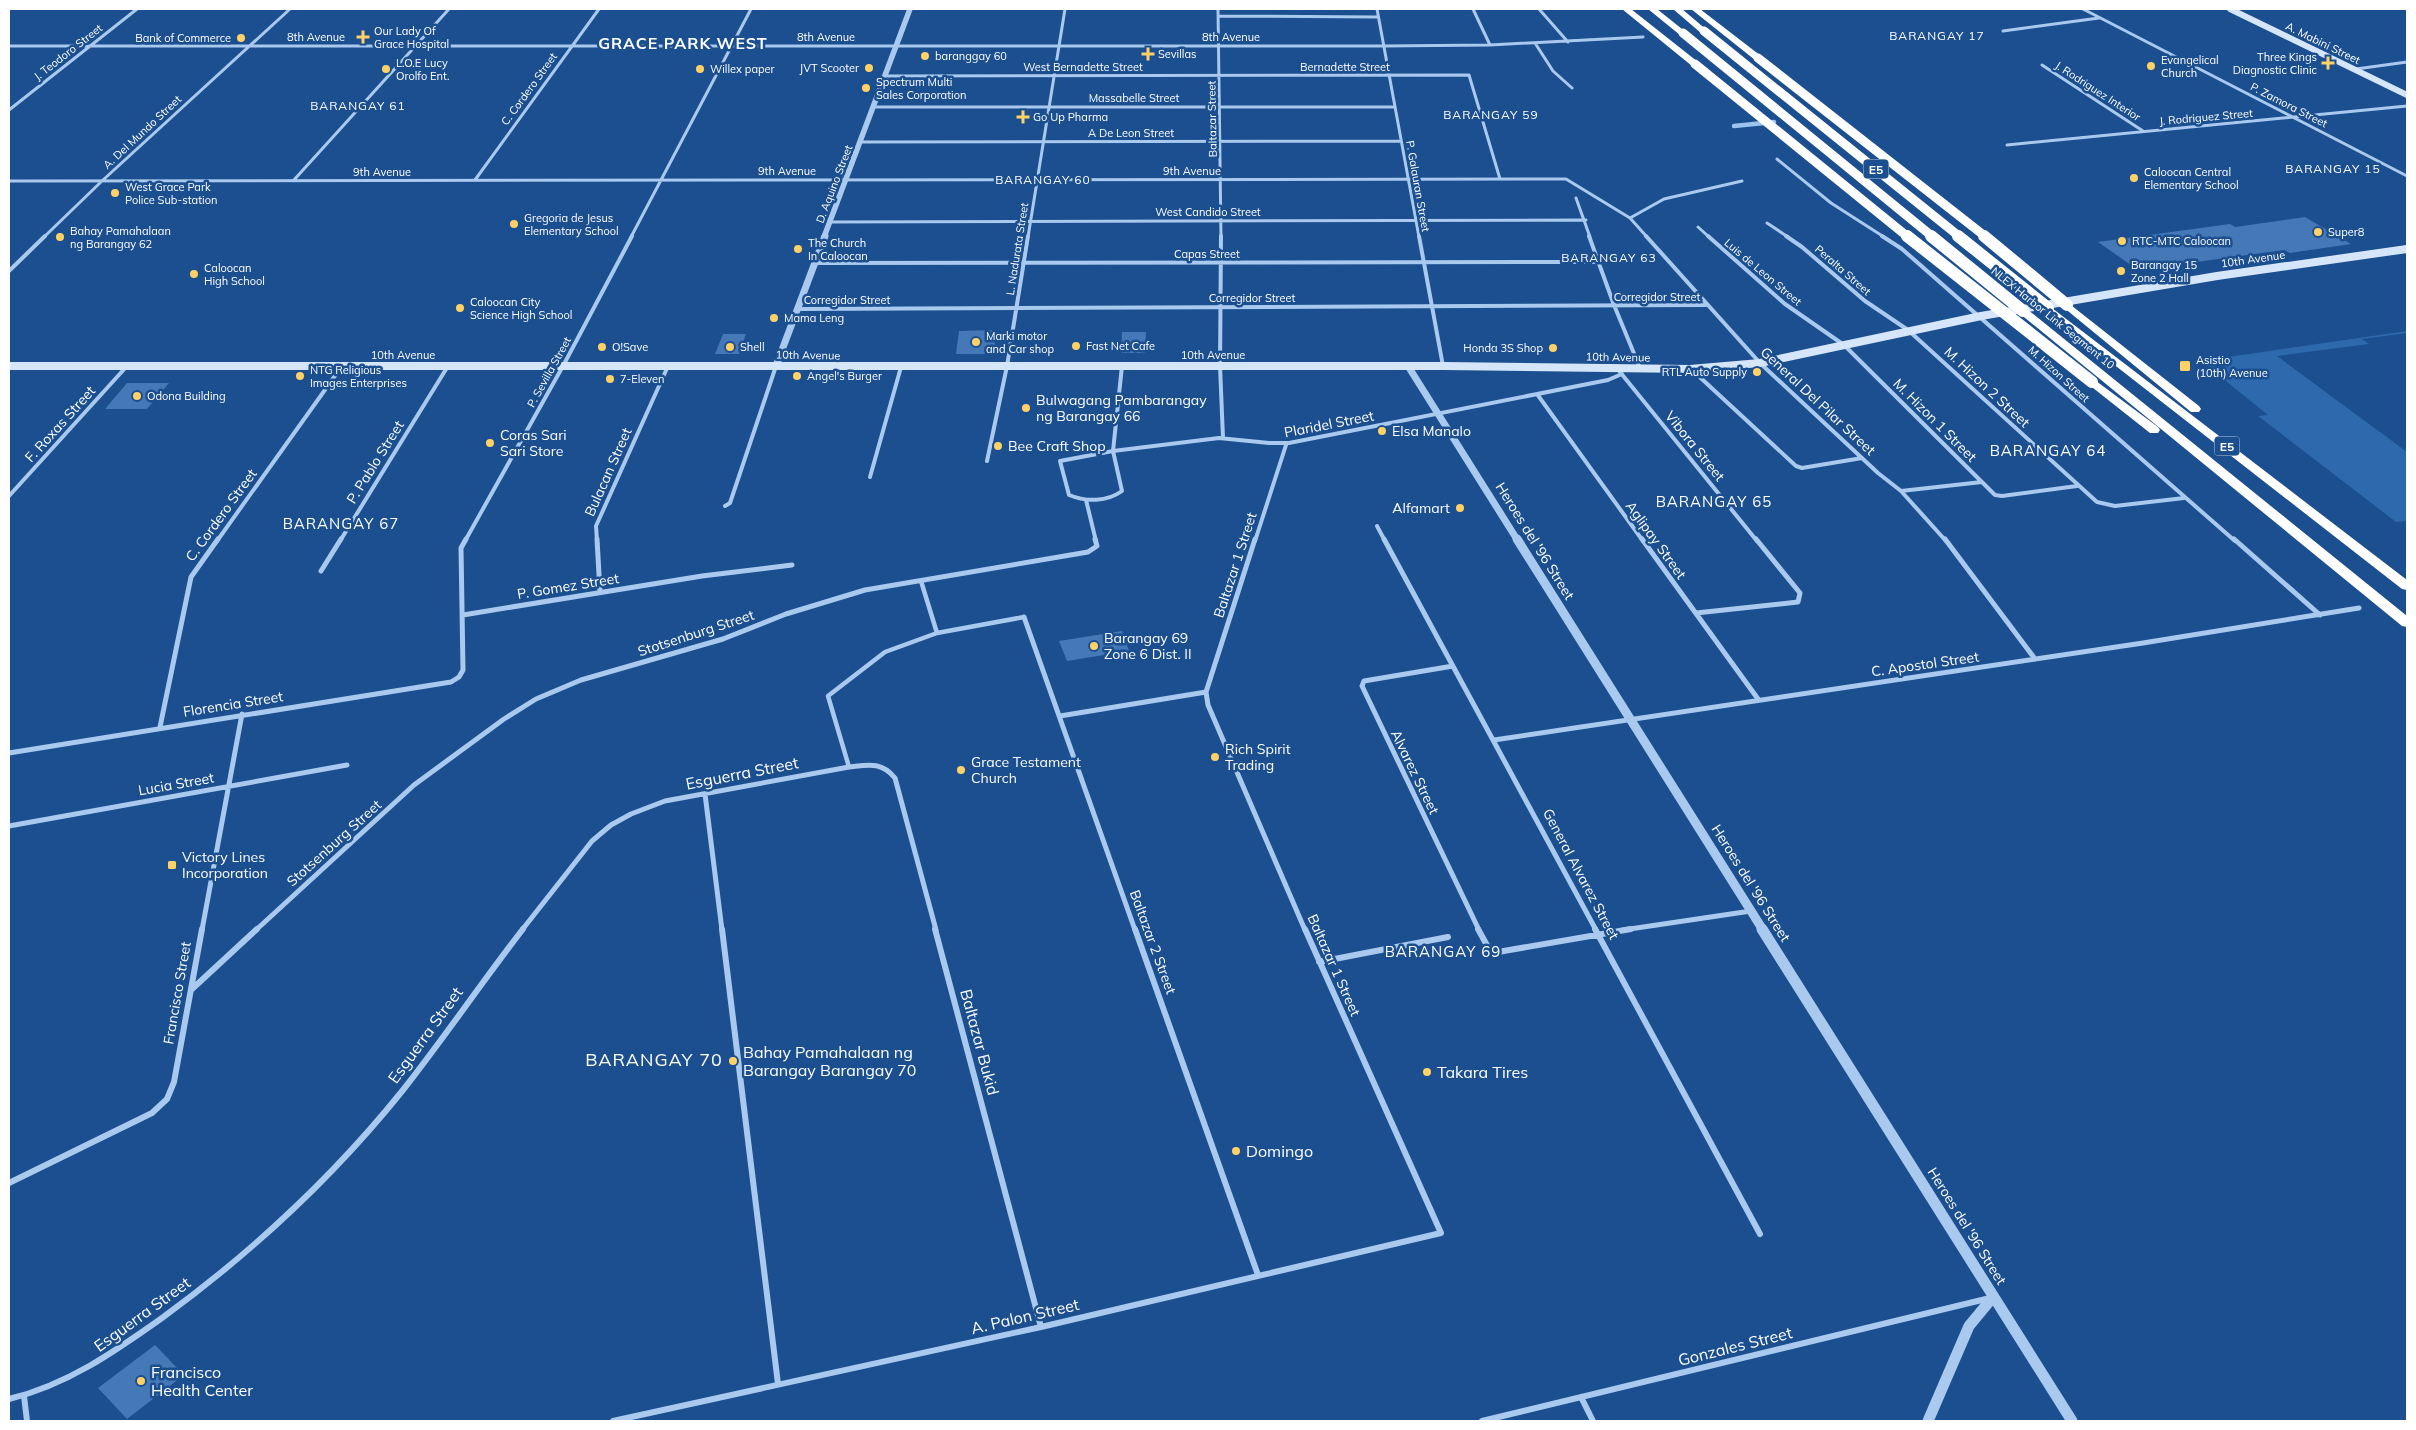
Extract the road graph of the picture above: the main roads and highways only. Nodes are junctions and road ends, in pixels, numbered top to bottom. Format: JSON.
{"nodes":[{"id":1,"x":1626,"y":9,"type":"edge"},
{"id":2,"x":1654,"y":9,"type":"edge"},
{"id":3,"x":1677,"y":9,"type":"edge"},
{"id":4,"x":1684,"y":9,"type":"edge"},
{"id":5,"x":1695,"y":9,"type":"edge"},
{"id":6,"x":2230,"y":9,"type":"edge"},
{"id":7,"x":1704,"y":31,"type":"junction"},
{"id":8,"x":2407,"y":95,"type":"edge"},
{"id":9,"x":2407,"y":250,"type":"edge"},
{"id":10,"x":9,"y":366,"type":"edge"},
{"id":11,"x":2406,"y":585,"type":"edge"},
{"id":12,"x":2368,"y":590,"type":"junction"},
{"id":13,"x":2407,"y":623,"type":"edge"}],
"edges":[{"from":1,"to":12,"type":"highway","bridge":true},
{"from":2,"to":12,"type":"highway","name":"NLEX Harbor Link Segment 10","number":"E5","bridge":true},
{"from":3,"to":7,"type":"highway"},
{"from":4,"to":7,"type":"highway"},
{"from":5,"to":11,"type":"highway","bridge":true},
{"from":6,"to":8,"type":"main road","name":"A. Mabini Street"},
{"from":7,"to":11,"type":"highway","name":"NLEX Harbor Link Segment 10","number":"E5","bridge":true},
{"from":9,"to":10,"type":"main road","name":"10th Avenue"},
{"from":12,"to":13,"type":"highway","name":"NLEX Harbor Link Segment 10","number":"E5"}]}
